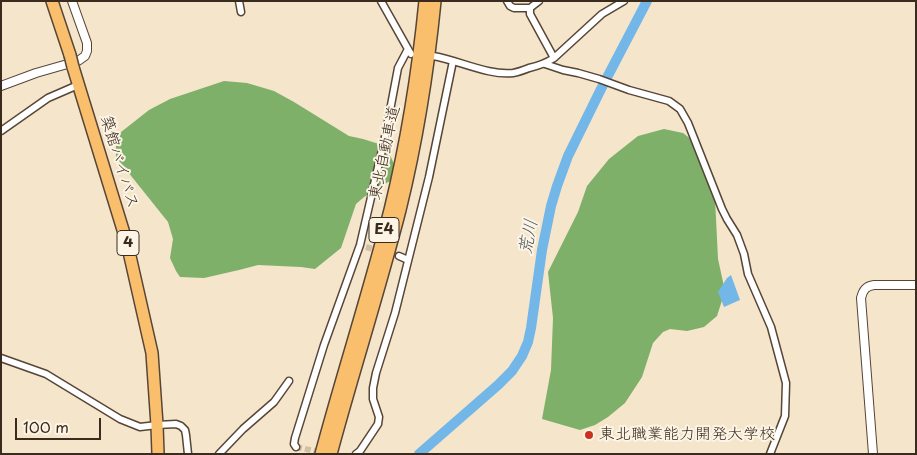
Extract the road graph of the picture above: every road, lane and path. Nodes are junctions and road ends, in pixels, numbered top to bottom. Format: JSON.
{"nodes":[{"id":1,"x":52,"y":1,"type":"edge"},
{"id":2,"x":72,"y":1,"type":"edge"},
{"id":3,"x":239,"y":1,"type":"edge"},
{"id":4,"x":381,"y":1,"type":"edge"},
{"id":5,"x":425,"y":1,"type":"edge"},
{"id":6,"x":435,"y":1,"type":"edge"},
{"id":7,"x":507,"y":1,"type":"edge"},
{"id":8,"x":539,"y":1,"type":"edge"},
{"id":9,"x":624,"y":1,"type":"edge"},
{"id":10,"x":530,"y":8,"type":"junction"},
{"id":11,"x":241,"y":12,"type":"dead end"},
{"id":12,"x":433,"y":56,"type":"dead end"},
{"id":13,"x":554,"y":58,"type":"junction"},
{"id":14,"x":453,"y":61,"type":"junction"},
{"id":15,"x":547,"y":64,"type":"junction"},
{"id":16,"x":78,"y":85,"type":"junction"},
{"id":17,"x":1,"y":86,"type":"edge"},
{"id":18,"x":1,"y":131,"type":"edge"},
{"id":19,"x":398,"y":256,"type":"tunnel mouth"},
{"id":20,"x":408,"y":260,"type":"junction"},
{"id":21,"x":916,"y":285,"type":"edge"},
{"id":22,"x":1,"y":358,"type":"edge"},
{"id":23,"x":290,"y":381,"type":"dead end"},
{"id":24,"x":157,"y":425,"type":"junction"},
{"id":25,"x":296,"y":447,"type":"dead end"},
{"id":26,"x":158,"y":454,"type":"edge"},
{"id":27,"x":188,"y":454,"type":"edge"},
{"id":28,"x":220,"y":454,"type":"edge"},
{"id":29,"x":321,"y":454,"type":"edge"},
{"id":30,"x":331,"y":454,"type":"edge"},
{"id":31,"x":356,"y":454,"type":"edge"},
{"id":32,"x":770,"y":454,"type":"edge"},
{"id":33,"x":873,"y":454,"type":"edge"}],
"edges":[{"from":1,"to":16,"type":"highway","name":"築館バイパス","number":"4","bridge":true},
{"from":2,"to":17,"type":"street"},
{"from":3,"to":11,"type":"street"},
{"from":4,"to":25,"type":"street"},
{"from":5,"to":29,"type":"highway","name":"東北自動車道","number":"E4"},
{"from":6,"to":30,"type":"highway","name":"東北自動車道","number":"E4"},
{"from":7,"to":10,"type":"street"},
{"from":8,"to":10,"type":"street"},
{"from":9,"to":13,"type":"street"},
{"from":10,"to":13,"type":"street"},
{"from":12,"to":14,"type":"street"},
{"from":13,"to":15,"type":"street"},
{"from":14,"to":15,"type":"street"},
{"from":14,"to":20,"type":"street"},
{"from":15,"to":32,"type":"street"},
{"from":16,"to":18,"type":"street"},
{"from":16,"to":24,"type":"highway","name":"築館バイパス","number":"4"},
{"from":19,"to":20,"type":"street"},
{"from":20,"to":31,"type":"street"},
{"from":21,"to":33,"type":"street"},
{"from":22,"to":24,"type":"street"},
{"from":23,"to":28,"type":"street"},
{"from":24,"to":26,"type":"highway","name":"築館バイパス","number":"4"},
{"from":24,"to":27,"type":"street"}]}
